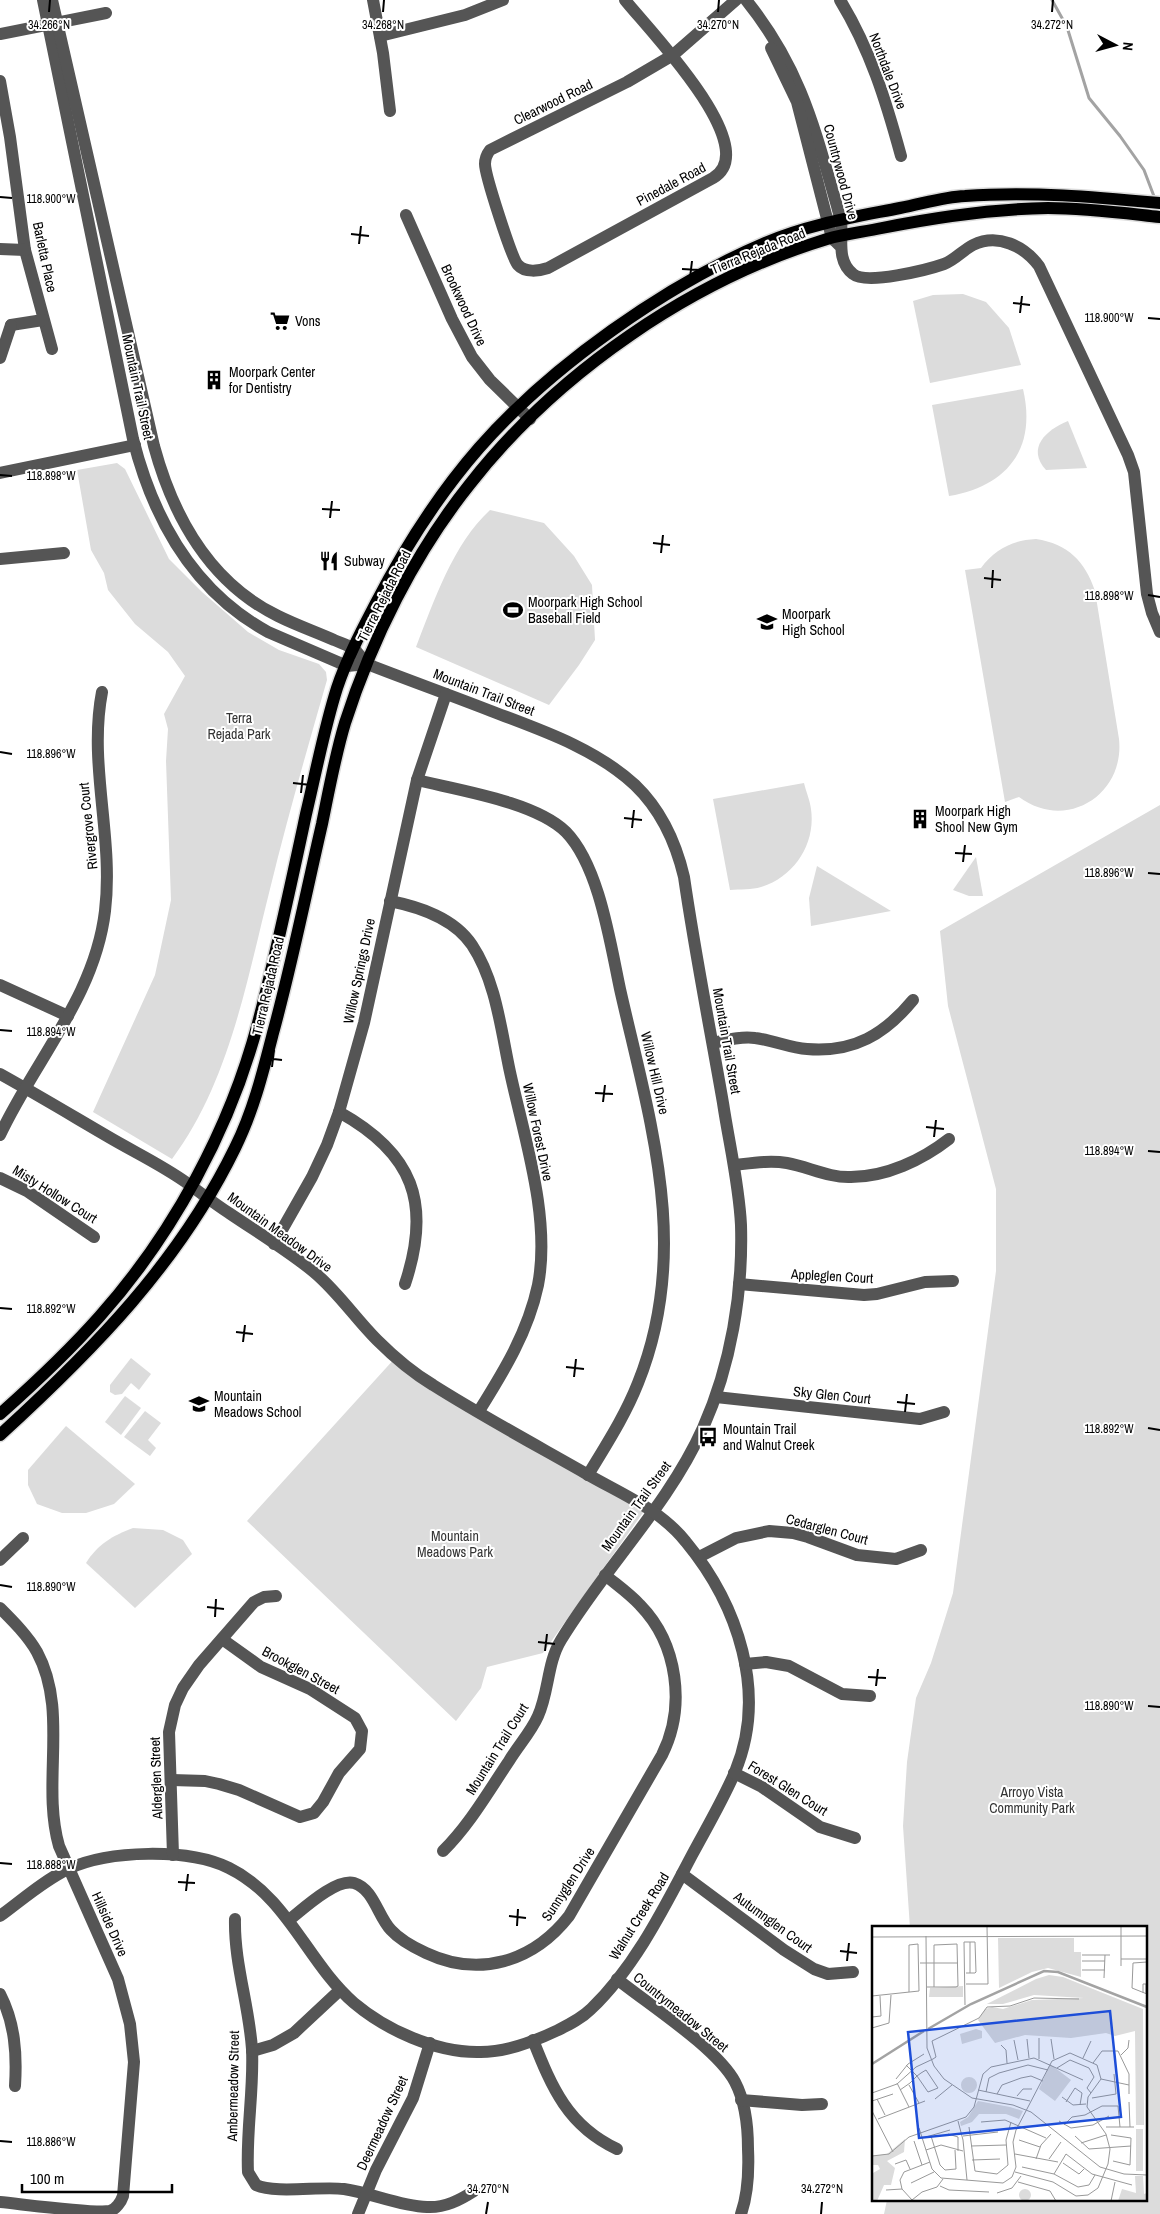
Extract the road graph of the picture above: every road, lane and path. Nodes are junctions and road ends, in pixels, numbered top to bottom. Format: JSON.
{"nodes":[{"id":1,"x":44,"y":0,"type":"edge"},
{"id":2,"x":52,"y":0,"type":"edge"},
{"id":3,"x":373,"y":0,"type":"edge"},
{"id":4,"x":503,"y":0,"type":"edge"},
{"id":5,"x":625,"y":0,"type":"edge"},
{"id":6,"x":736,"y":0,"type":"edge"},
{"id":7,"x":746,"y":0,"type":"edge"},
{"id":8,"x":840,"y":0,"type":"edge"},
{"id":9,"x":106,"y":13,"type":"dead end"},
{"id":10,"x":53,"y":24,"type":"junction"},
{"id":11,"x":0,"y":34,"type":"edge"},
{"id":12,"x":380,"y":36,"type":"junction"},
{"id":13,"x":673,"y":55,"type":"junction"},
{"id":14,"x":0,"y":81,"type":"edge"},
{"id":15,"x":390,"y":111,"type":"dead end"},
{"id":16,"x":5,"y":138,"type":"edge"},
{"id":17,"x":901,"y":156,"type":"dead end"},
{"id":18,"x":1160,"y":203,"type":"edge"},
{"id":19,"x":406,"y":216,"type":"dead end"},
{"id":20,"x":1160,"y":217,"type":"edge"},
{"id":21,"x":835,"y":220,"type":"junction"},
{"id":22,"x":838,"y":240,"type":"junction"},
{"id":23,"x":0,"y":249,"type":"edge"},
{"id":24,"x":26,"y":250,"type":"junction"},
{"id":25,"x":529,"y":270,"type":"joint"},
{"id":26,"x":43,"y":320,"type":"junction"},
{"id":27,"x":6,"y":323,"type":"edge"},
{"id":28,"x":52,"y":349,"type":"dead end"},
{"id":29,"x":0,"y":358,"type":"edge"},
{"id":30,"x":519,"y":408,"type":"junction"},
{"id":31,"x":530,"y":419,"type":"junction"},
{"id":32,"x":135,"y":445,"type":"junction"},
{"id":33,"x":0,"y":473,"type":"edge"},
{"id":34,"x":64,"y":552,"type":"dead end"},
{"id":35,"x":0,"y":559,"type":"edge"},
{"id":36,"x":1160,"y":632,"type":"edge"},
{"id":37,"x":354,"y":649,"type":"junction"},
{"id":38,"x":367,"y":664,"type":"junction"},
{"id":39,"x":347,"y":666,"type":"junction"},
{"id":40,"x":102,"y":692,"type":"dead end"},
{"id":41,"x":446,"y":694,"type":"junction"},
{"id":42,"x":417,"y":780,"type":"junction"},
{"id":43,"x":390,"y":902,"type":"junction"},
{"id":44,"x":0,"y":985,"type":"edge"},
{"id":45,"x":913,"y":1000,"type":"dead end"},
{"id":46,"x":68,"y":1016,"type":"junction"},
{"id":47,"x":714,"y":1043,"type":"junction"},
{"id":48,"x":0,"y":1074,"type":"edge"},
{"id":49,"x":25,"y":1088,"type":"junction"},
{"id":50,"x":339,"y":1112,"type":"junction"},
{"id":51,"x":0,"y":1136,"type":"edge"},
{"id":52,"x":949,"y":1140,"type":"dead end"},
{"id":53,"x":734,"y":1165,"type":"junction"},
{"id":54,"x":0,"y":1178,"type":"edge"},
{"id":55,"x":191,"y":1185,"type":"junction"},
{"id":56,"x":208,"y":1198,"type":"junction"},
{"id":57,"x":94,"y":1237,"type":"dead end"},
{"id":58,"x":274,"y":1244,"type":"junction"},
{"id":59,"x":953,"y":1281,"type":"dead end"},
{"id":60,"x":405,"y":1284,"type":"dead end"},
{"id":61,"x":739,"y":1284,"type":"junction"},
{"id":62,"x":716,"y":1397,"type":"junction"},
{"id":63,"x":479,"y":1411,"type":"junction"},
{"id":64,"x":944,"y":1412,"type":"dead end"},
{"id":65,"x":0,"y":1414,"type":"edge"},
{"id":66,"x":0,"y":1435,"type":"edge"},
{"id":67,"x":588,"y":1475,"type":"junction"},
{"id":68,"x":654,"y":1511,"type":"junction"},
{"id":69,"x":23,"y":1538,"type":"dead end"},
{"id":70,"x":922,"y":1550,"type":"dead end"},
{"id":71,"x":698,"y":1558,"type":"junction"},
{"id":72,"x":0,"y":1560,"type":"edge"},
{"id":73,"x":605,"y":1575,"type":"junction"},
{"id":74,"x":276,"y":1596,"type":"dead end"},
{"id":75,"x":0,"y":1608,"type":"edge"},
{"id":76,"x":222,"y":1639,"type":"junction"},
{"id":77,"x":745,"y":1664,"type":"junction"},
{"id":78,"x":870,"y":1696,"type":"dead end"},
{"id":79,"x":734,"y":1773,"type":"junction"},
{"id":80,"x":172,"y":1780,"type":"junction"},
{"id":81,"x":855,"y":1838,"type":"dead end"},
{"id":82,"x":443,"y":1851,"type":"dead end"},
{"id":83,"x":173,"y":1855,"type":"junction"},
{"id":84,"x":70,"y":1868,"type":"junction"},
{"id":85,"x":682,"y":1874,"type":"junction"},
{"id":86,"x":0,"y":1916,"type":"edge"},
{"id":87,"x":235,"y":1919,"type":"dead end"},
{"id":88,"x":289,"y":1920,"type":"junction"},
{"id":89,"x":853,"y":1972,"type":"dead end"},
{"id":90,"x":617,"y":1979,"type":"junction"},
{"id":91,"x":340,"y":1990,"type":"junction"},
{"id":92,"x":0,"y":1994,"type":"edge"},
{"id":93,"x":533,"y":2040,"type":"junction"},
{"id":94,"x":430,"y":2043,"type":"junction"},
{"id":95,"x":252,"y":2051,"type":"junction"},
{"id":96,"x":15,"y":2086,"type":"dead end"},
{"id":97,"x":741,"y":2100,"type":"junction"},
{"id":98,"x":822,"y":2104,"type":"dead end"},
{"id":99,"x":617,"y":2149,"type":"dead end"},
{"id":100,"x":474,"y":2191,"type":"dead end"},
{"id":101,"x":366,"y":2194,"type":"junction"},
{"id":102,"x":0,"y":2202,"type":"edge"},
{"id":103,"x":743,"y":2213,"type":"edge"},
{"id":104,"x":358,"y":2214,"type":"edge"}],
"edges":[{"from":1,"to":10,"type":"street","name":"Mountain Trail Street"},
{"from":2,"to":10,"type":"street","name":"Mountain Trail Street"},
{"from":3,"to":12,"type":"street"},
{"from":4,"to":12,"type":"street"},
{"from":5,"to":13,"type":"street","name":"Pinedale Road"},
{"from":6,"to":13,"type":"street","name":"Clearwood Road"},
{"from":6,"to":21,"type":"street","name":"Countrywood Drive"},
{"from":7,"to":21,"type":"street","name":"Countrywood Drive"},
{"from":8,"to":17,"type":"street","name":"Northdale Drive"},
{"from":9,"to":10,"type":"street"},
{"from":10,"to":11,"type":"street"},
{"from":10,"to":32,"type":"street","name":"Mountain Trail Street"},
{"from":10,"to":37,"type":"street","name":"Mountain Trail Street"},
{"from":12,"to":15,"type":"street"},
{"from":13,"to":25,"type":"street","name":"Clearwood Road"},
{"from":13,"to":25,"type":"street","name":"Pinedale Road"},
{"from":14,"to":16,"type":"street","name":"Barletta Place"},
{"from":16,"to":24,"type":"street","name":"Barletta Place"},
{"from":18,"to":21,"type":"main road","name":"Tierra Rejada Road"},
{"from":19,"to":30,"type":"street","name":"Brookwood Drive"},
{"from":20,"to":22,"type":"main road","name":"Tierra Rejada Road"},
{"from":21,"to":22,"type":"street","name":"Countrywood Drive"},
{"from":21,"to":30,"type":"main road","name":"Tierra Rejada Road"},
{"from":22,"to":31,"type":"main road","name":"Tierra Rejada Road"},
{"from":22,"to":36,"type":"street","name":"Countrywood Drive"},
{"from":23,"to":24,"type":"street"},
{"from":24,"to":26,"type":"street","name":"Barletta Place"},
{"from":26,"to":27,"type":"street"},
{"from":26,"to":28,"type":"street","name":"Barletta Place"},
{"from":27,"to":29,"type":"street"},
{"from":30,"to":31,"type":"street","name":"Brookwood Drive"},
{"from":30,"to":37,"type":"main road","name":"Tierra Rejada Road"},
{"from":31,"to":38,"type":"main road","name":"Tierra Rejada Road"},
{"from":32,"to":33,"type":"street"},
{"from":32,"to":39,"type":"street","name":"Mountain Trail Street"},
{"from":34,"to":35,"type":"street"},
{"from":37,"to":38,"type":"street","name":"Mountain Trail Street"},
{"from":37,"to":39,"type":"main road","name":"Tierra Rejada Road"},
{"from":38,"to":39,"type":"street","name":"Mountain Trail Street"},
{"from":38,"to":41,"type":"street","name":"Mountain Trail Street"},
{"from":38,"to":56,"type":"main road","name":"Tierra Rejada Road"},
{"from":39,"to":55,"type":"main road","name":"Tierra Rejada Road"},
{"from":40,"to":46,"type":"street","name":"Rivergrove Court"},
{"from":41,"to":42,"type":"street","name":"Willow Springs Drive"},
{"from":41,"to":47,"type":"street","name":"Mountain Trail Street"},
{"from":42,"to":43,"type":"street","name":"Willow Springs Drive"},
{"from":42,"to":67,"type":"street","name":"Willow Hill Drive"},
{"from":43,"to":50,"type":"street","name":"Willow Springs Drive"},
{"from":43,"to":63,"type":"street","name":"Willow Forest Drive"},
{"from":44,"to":46,"type":"street"},
{"from":45,"to":47,"type":"street"},
{"from":46,"to":49,"type":"street","name":"Rivergrove Court"},
{"from":47,"to":53,"type":"street","name":"Mountain Trail Street"},
{"from":48,"to":49,"type":"street","name":"Mountain Meadow Drive"},
{"from":49,"to":51,"type":"street","name":"Rivergrove Court"},
{"from":49,"to":55,"type":"street","name":"Mountain Meadow Drive"},
{"from":50,"to":58,"type":"street","name":"Willow Springs Drive"},
{"from":50,"to":60,"type":"street"},
{"from":52,"to":53,"type":"street"},
{"from":53,"to":61,"type":"street","name":"Mountain Trail Street"},
{"from":54,"to":57,"type":"street","name":"Misty Hollow Court"},
{"from":55,"to":56,"type":"street","name":"Mountain Meadow Drive"},
{"from":55,"to":65,"type":"main road","name":"Tierra Rejada Road"},
{"from":56,"to":58,"type":"street","name":"Mountain Meadow Drive"},
{"from":56,"to":66,"type":"main road","name":"Tierra Rejada Road"},
{"from":58,"to":63,"type":"street","name":"Mountain Meadow Drive"},
{"from":59,"to":61,"type":"street","name":"Appleglen Court"},
{"from":61,"to":62,"type":"street","name":"Mountain Trail Street"},
{"from":62,"to":64,"type":"street","name":"Sky Glen Court"},
{"from":62,"to":68,"type":"street","name":"Mountain Trail Street"},
{"from":63,"to":67,"type":"street","name":"Mountain Meadow Drive"},
{"from":67,"to":68,"type":"street","name":"Mountain Meadow Drive"},
{"from":68,"to":71,"type":"street","name":"Walnut Creek Road"},
{"from":68,"to":73,"type":"street","name":"Mountain Trail Street"},
{"from":69,"to":72,"type":"street"},
{"from":70,"to":71,"type":"street","name":"Cedarglen Court"},
{"from":71,"to":77,"type":"street","name":"Walnut Creek Road"},
{"from":73,"to":82,"type":"street","name":"Mountain Trail Court"},
{"from":73,"to":88,"type":"street","name":"Sunnyglen Drive"},
{"from":74,"to":76,"type":"street","name":"Alderglen Street"},
{"from":75,"to":84,"type":"street","name":"Hillside Drive"},
{"from":76,"to":80,"type":"street","name":"Alderglen Street"},
{"from":76,"to":80,"type":"street","name":"Brookglen Street"},
{"from":77,"to":78,"type":"street"},
{"from":77,"to":79,"type":"street","name":"Walnut Creek Road"},
{"from":79,"to":81,"type":"street","name":"Forest Glen Court"},
{"from":79,"to":85,"type":"street","name":"Walnut Creek Road"},
{"from":80,"to":83,"type":"street","name":"Alderglen Street"},
{"from":83,"to":84,"type":"street","name":"Walnut Creek Road"},
{"from":83,"to":88,"type":"street","name":"Walnut Creek Road"},
{"from":84,"to":86,"type":"street","name":"Walnut Creek Road"},
{"from":84,"to":102,"type":"street","name":"Hillside Drive"},
{"from":85,"to":89,"type":"street","name":"Autumnglen Court"},
{"from":85,"to":90,"type":"street","name":"Walnut Creek Road"},
{"from":87,"to":95,"type":"street","name":"Ambermeadow Street"},
{"from":88,"to":91,"type":"street","name":"Walnut Creek Road"},
{"from":90,"to":93,"type":"street","name":"Walnut Creek Road"},
{"from":90,"to":97,"type":"street","name":"Countrymeadow Street"},
{"from":91,"to":94,"type":"street","name":"Walnut Creek Road"},
{"from":91,"to":95,"type":"street"},
{"from":92,"to":96,"type":"street"},
{"from":93,"to":94,"type":"street","name":"Walnut Creek Road"},
{"from":93,"to":99,"type":"street"},
{"from":94,"to":101,"type":"street","name":"Deermeadow Street"},
{"from":95,"to":101,"type":"street","name":"Ambermeadow Street"},
{"from":97,"to":98,"type":"street"},
{"from":97,"to":103,"type":"street","name":"Countrymeadow Street"},
{"from":100,"to":101,"type":"street"},
{"from":101,"to":104,"type":"street","name":"Deermeadow Street"}]}
